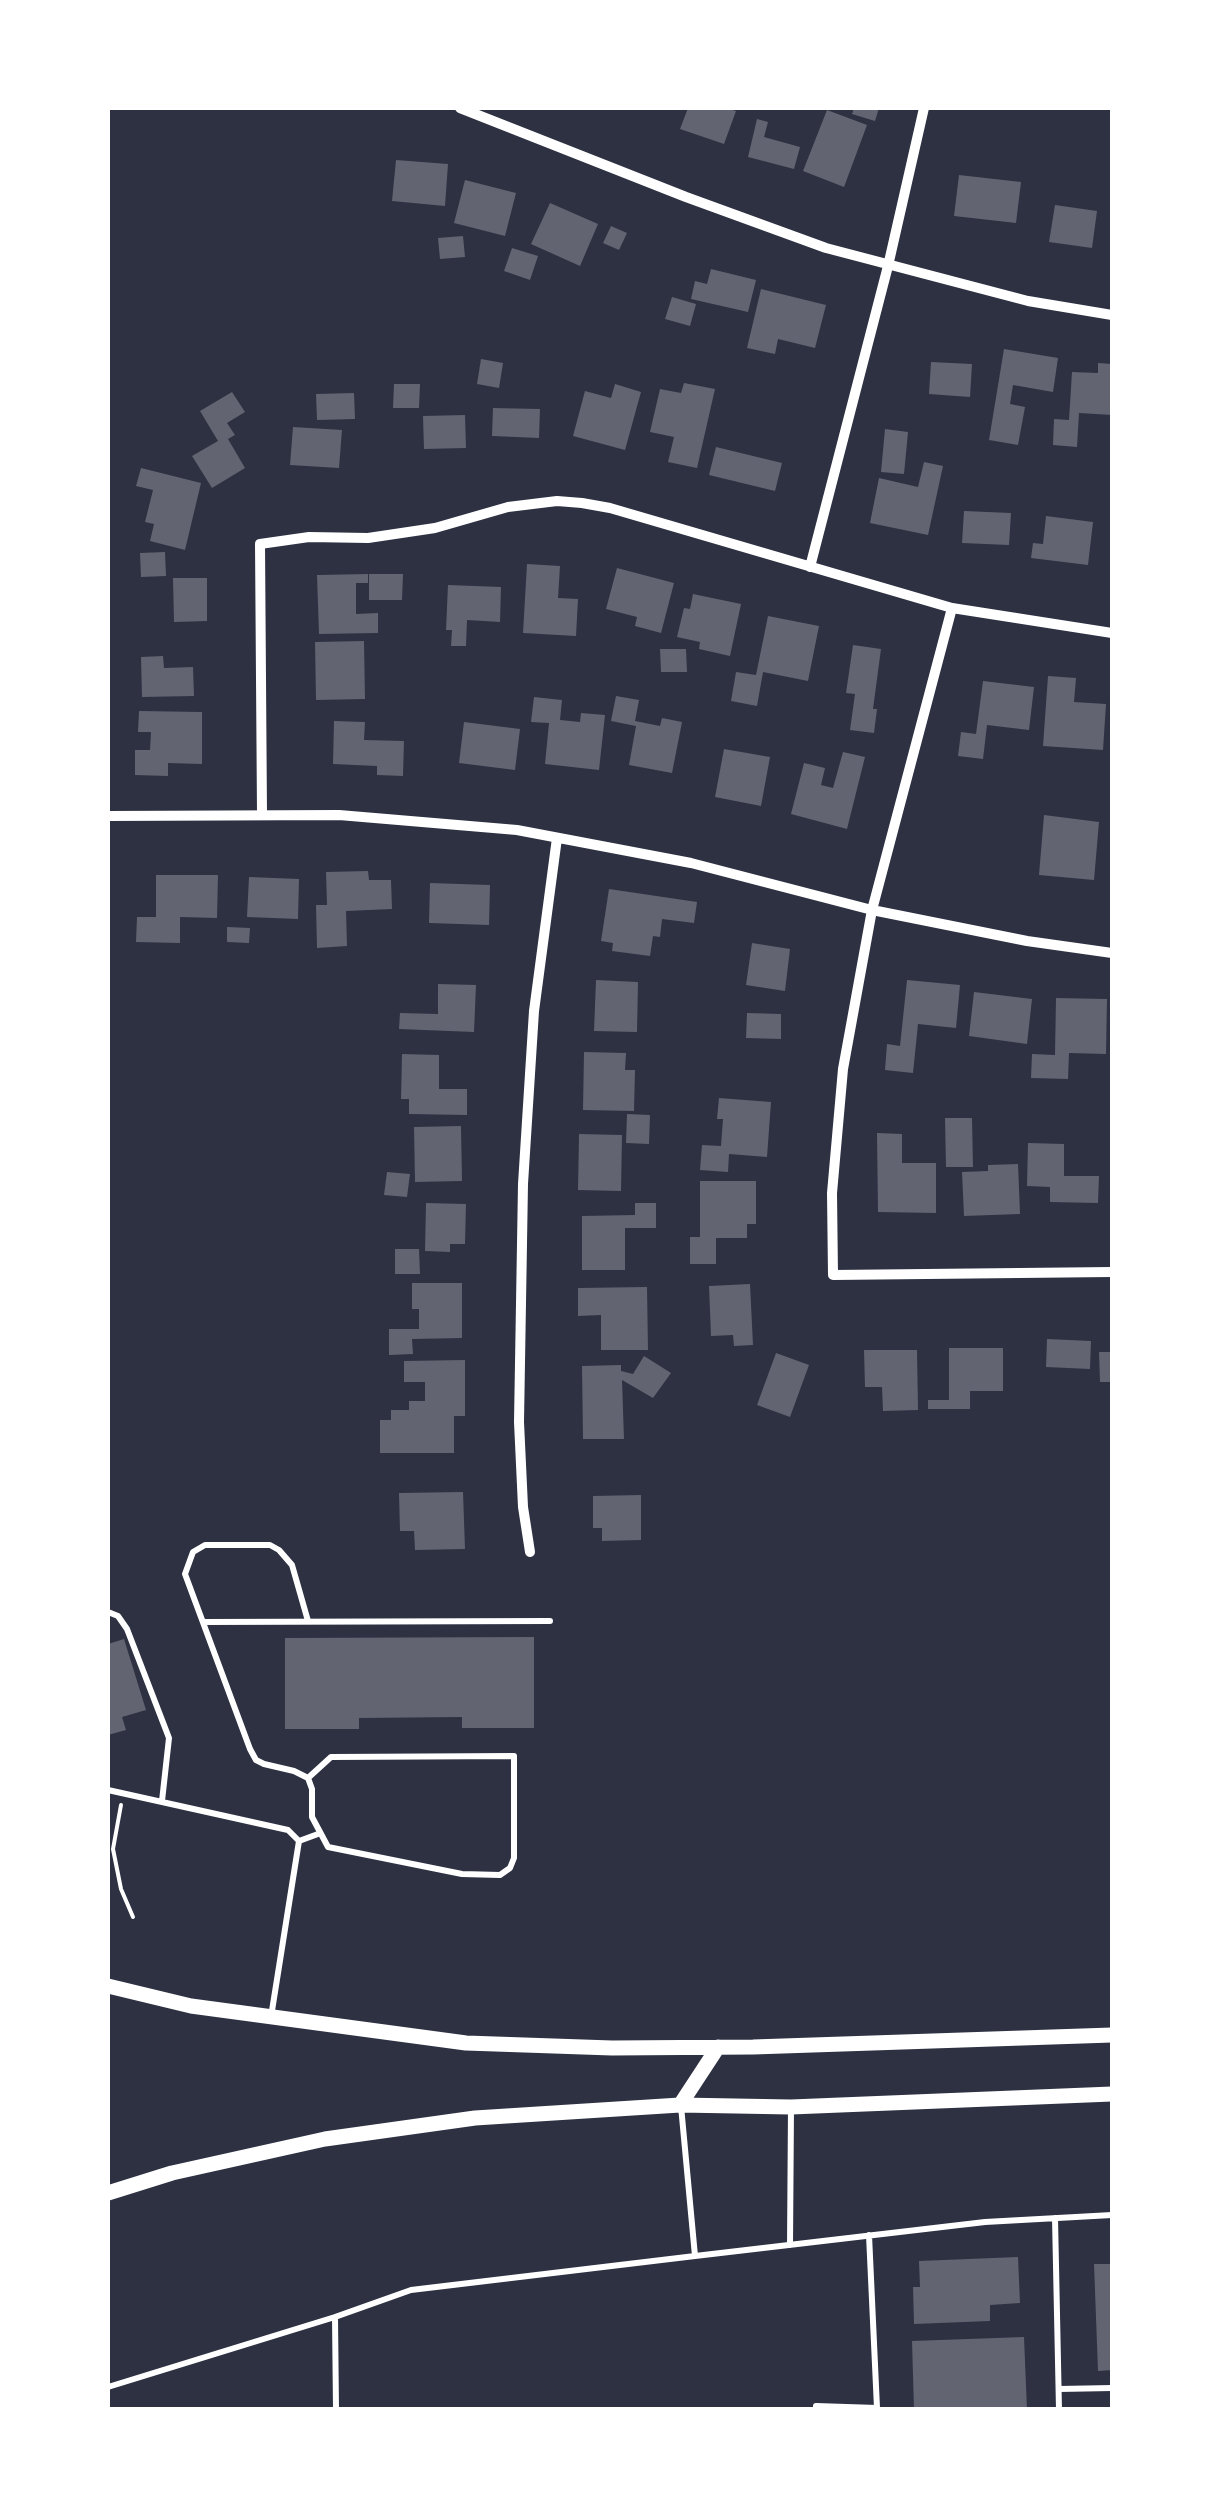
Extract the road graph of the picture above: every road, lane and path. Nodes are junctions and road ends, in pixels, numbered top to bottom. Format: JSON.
{"nodes":[{"id":1,"x":460,"y":108,"type":"edge"},
{"id":2,"x":924,"y":108,"type":"edge"},
{"id":3,"x":888,"y":266,"type":"junction"},
{"id":4,"x":1112,"y":315,"type":"edge"},
{"id":5,"x":810,"y":567,"type":"junction"},
{"id":6,"x":952,"y":608,"type":"junction"},
{"id":7,"x":1112,"y":633,"type":"edge"},
{"id":8,"x":262,"y":814,"type":"junction"},
{"id":9,"x":108,"y":816,"type":"edge"},
{"id":10,"x":557,"y":838,"type":"junction"},
{"id":11,"x":872,"y":910,"type":"junction"},
{"id":12,"x":1112,"y":954,"type":"edge"},
{"id":13,"x":1112,"y":1272,"type":"edge"},
{"id":14,"x":530,"y":1552,"type":"dead end"},
{"id":15,"x":108,"y":1612,"type":"edge"},
{"id":16,"x":550,"y":1620,"type":"dead end"},
{"id":17,"x":308,"y":1621,"type":"junction"},
{"id":18,"x":203,"y":1622,"type":"junction"},
{"id":19,"x":308,"y":1778,"type":"junction"},
{"id":20,"x":108,"y":1790,"type":"edge"},
{"id":21,"x":124,"y":1793,"type":"junction"},
{"id":22,"x":162,"y":1801,"type":"junction"},
{"id":23,"x":318,"y":1834,"type":"junction"},
{"id":24,"x":299,"y":1840,"type":"junction"},
{"id":25,"x":133,"y":1916,"type":"dead end"},
{"id":26,"x":108,"y":1986,"type":"edge"},
{"id":27,"x":270,"y":2018,"type":"junction"},
{"id":28,"x":1112,"y":2035,"type":"edge"},
{"id":29,"x":718,"y":2047,"type":"junction"},
{"id":30,"x":1112,"y":2094,"type":"edge"},
{"id":31,"x":680,"y":2105,"type":"junction"},
{"id":32,"x":791,"y":2107,"type":"junction"},
{"id":33,"x":108,"y":2193,"type":"edge"},
{"id":34,"x":1112,"y":2216,"type":"edge"},
{"id":35,"x":1055,"y":2218,"type":"junction"},
{"id":36,"x":869,"y":2235,"type":"junction"},
{"id":37,"x":790,"y":2244,"type":"junction"},
{"id":38,"x":695,"y":2256,"type":"junction"},
{"id":39,"x":335,"y":2317,"type":"junction"},
{"id":40,"x":108,"y":2387,"type":"edge"},
{"id":41,"x":1112,"y":2388,"type":"edge"},
{"id":42,"x":1059,"y":2389,"type":"junction"},
{"id":43,"x":336,"y":2410,"type":"edge"},
{"id":44,"x":816,"y":2410,"type":"edge"},
{"id":45,"x":1059,"y":2410,"type":"edge"}],
"edges":[{"from":1,"to":3,"type":"street"},
{"from":2,"to":3,"type":"street"},
{"from":3,"to":4,"type":"street"},
{"from":3,"to":5,"type":"street"},
{"from":5,"to":6,"type":"street"},
{"from":5,"to":8,"type":"street"},
{"from":6,"to":7,"type":"street"},
{"from":6,"to":11,"type":"street"},
{"from":8,"to":9,"type":"street"},
{"from":8,"to":10,"type":"street"},
{"from":10,"to":11,"type":"street"},
{"from":10,"to":14,"type":"street"},
{"from":11,"to":12,"type":"street"},
{"from":11,"to":13,"type":"street"},
{"from":15,"to":22,"type":"lane"},
{"from":16,"to":17,"type":"lane"},
{"from":17,"to":18,"type":"lane"},
{"from":17,"to":18,"type":"lane"},
{"from":18,"to":19,"type":"lane"},
{"from":19,"to":23,"type":"lane"},
{"from":19,"to":23,"type":"lane"},
{"from":20,"to":21,"type":"lane"},
{"from":21,"to":22,"type":"lane"},
{"from":21,"to":25,"type":"path"},
{"from":22,"to":24,"type":"lane"},
{"from":23,"to":24,"type":"lane"},
{"from":24,"to":27,"type":"lane"},
{"from":26,"to":27,"type":"main road"},
{"from":27,"to":29,"type":"main road"},
{"from":28,"to":29,"type":"main road"},
{"from":29,"to":31,"type":"main road"},
{"from":30,"to":32,"type":"main road"},
{"from":31,"to":32,"type":"main road"},
{"from":31,"to":33,"type":"main road"},
{"from":31,"to":38,"type":"lane"},
{"from":32,"to":37,"type":"lane"},
{"from":34,"to":35,"type":"lane"},
{"from":35,"to":36,"type":"lane"},
{"from":35,"to":42,"type":"lane"},
{"from":36,"to":37,"type":"lane"},
{"from":36,"to":44,"type":"lane"},
{"from":37,"to":38,"type":"lane"},
{"from":38,"to":39,"type":"lane"},
{"from":39,"to":40,"type":"lane"},
{"from":39,"to":43,"type":"lane"},
{"from":41,"to":42,"type":"lane"},
{"from":42,"to":45,"type":"lane"}]}
